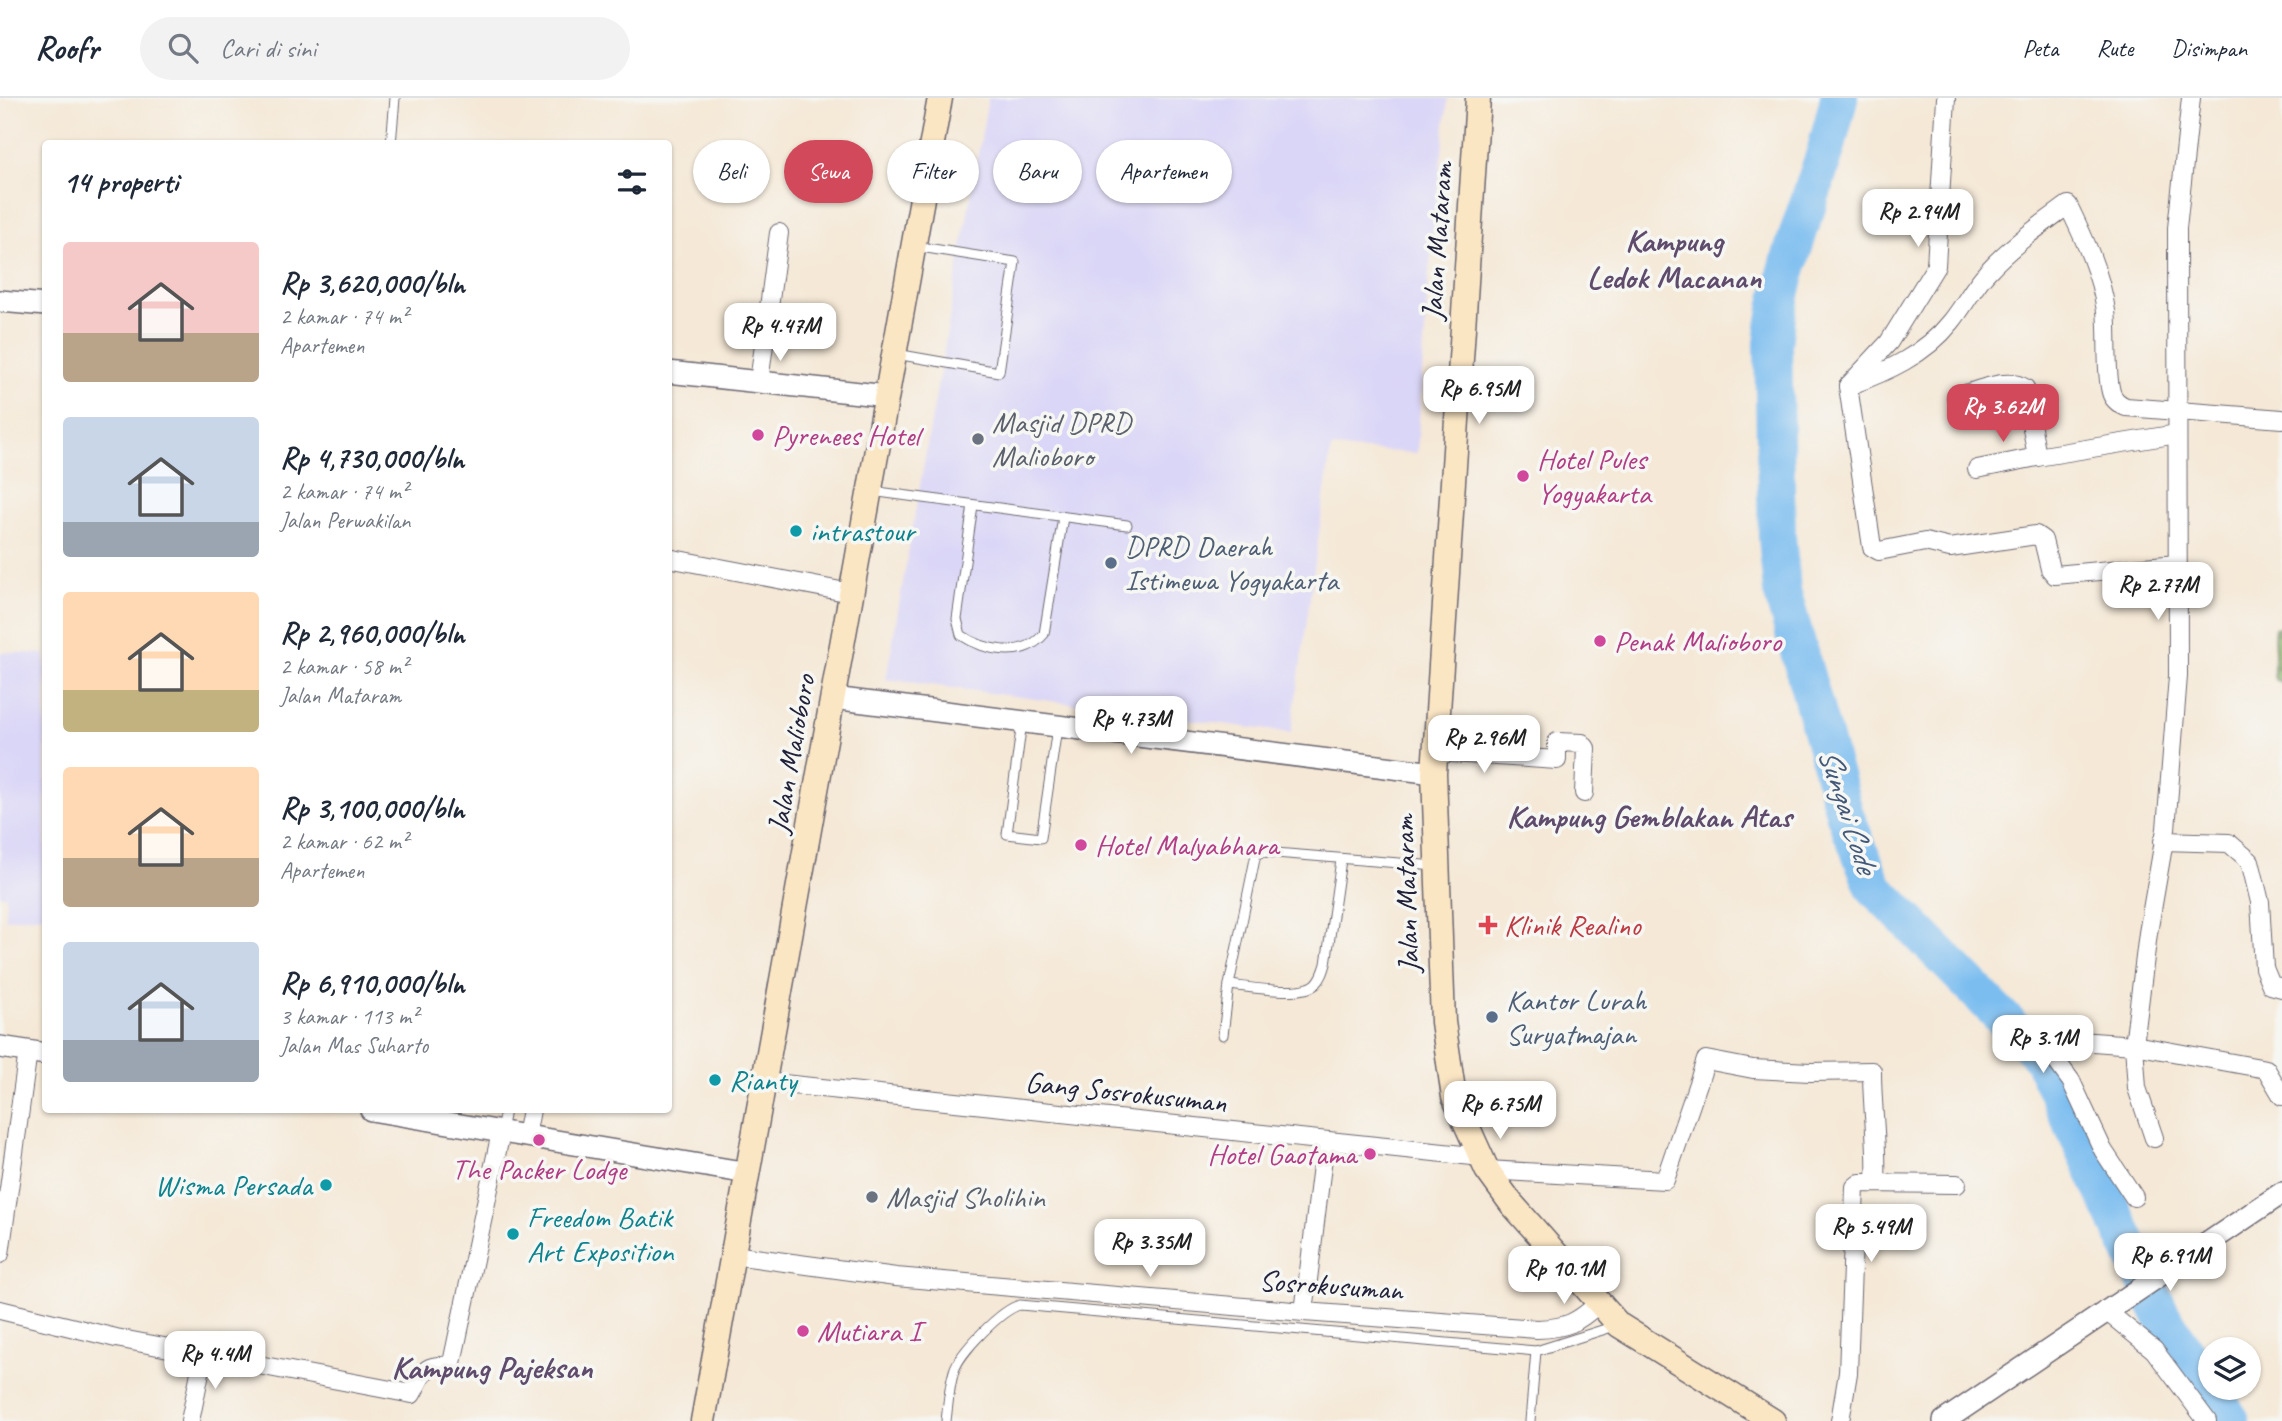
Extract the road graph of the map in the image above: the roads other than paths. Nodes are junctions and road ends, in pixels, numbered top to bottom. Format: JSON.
{"nodes":[{"id":1,"x":395,"y":98,"type":"edge"},
{"id":2,"x":940,"y":98,"type":"edge"},
{"id":3,"x":1478,"y":98,"type":"edge"},
{"id":4,"x":1946,"y":98,"type":"edge"},
{"id":5,"x":2191,"y":98,"type":"edge"},
{"id":6,"x":391,"y":140,"type":"edge"},
{"id":7,"x":779,"y":233,"type":"dead end"},
{"id":8,"x":914,"y":246,"type":"junction"},
{"id":9,"x":0,"y":301,"type":"edge"},
{"id":10,"x":42,"y":305,"type":"edge"},
{"id":11,"x":894,"y":354,"type":"junction"},
{"id":12,"x":672,"y":372,"type":"edge"},
{"id":13,"x":760,"y":382,"type":"junction"},
{"id":14,"x":1848,"y":386,"type":"junction"},
{"id":15,"x":887,"y":396,"type":"junction"},
{"id":16,"x":1956,"y":397,"type":"dead end"},
{"id":17,"x":2176,"y":411,"type":"junction"},
{"id":18,"x":2282,"y":419,"type":"edge"},
{"id":19,"x":2177,"y":434,"type":"junction"},
{"id":20,"x":2037,"y":457,"type":"junction"},
{"id":21,"x":1977,"y":469,"type":"dead end"},
{"id":22,"x":869,"y":491,"type":"junction"},
{"id":23,"x":973,"y":505,"type":"junction"},
{"id":24,"x":1063,"y":517,"type":"junction"},
{"id":25,"x":1127,"y":525,"type":"dead end"},
{"id":26,"x":672,"y":559,"type":"edge"},
{"id":27,"x":2177,"y":564,"type":"junction"},
{"id":28,"x":851,"y":593,"type":"junction"},
{"id":29,"x":832,"y":698,"type":"junction"},
{"id":30,"x":1023,"y":722,"type":"junction"},
{"id":31,"x":1057,"y":726,"type":"junction"},
{"id":32,"x":1435,"y":762,"type":"junction"},
{"id":33,"x":1584,"y":793,"type":"dead end"},
{"id":34,"x":2163,"y":841,"type":"junction"},
{"id":35,"x":1341,"y":860,"type":"junction"},
{"id":36,"x":1436,"y":866,"type":"junction"},
{"id":37,"x":1229,"y":985,"type":"junction"},
{"id":38,"x":2282,"y":988,"type":"edge"},
{"id":39,"x":1223,"y":1035,"type":"dead end"},
{"id":40,"x":2134,"y":1045,"type":"junction"},
{"id":41,"x":0,"y":1047,"type":"edge"},
{"id":42,"x":37,"y":1053,"type":"edge"},
{"id":43,"x":764,"y":1082,"type":"junction"},
{"id":44,"x":2282,"y":1096,"type":"edge"},
{"id":45,"x":389,"y":1113,"type":"edge"},
{"id":46,"x":504,"y":1113,"type":"edge"},
{"id":47,"x":530,"y":1113,"type":"edge"},
{"id":48,"x":501,"y":1132,"type":"junction"},
{"id":49,"x":526,"y":1136,"type":"junction"},
{"id":50,"x":2154,"y":1138,"type":"dead end"},
{"id":51,"x":1325,"y":1141,"type":"junction"},
{"id":52,"x":1485,"y":1164,"type":"junction"},
{"id":53,"x":747,"y":1174,"type":"junction"},
{"id":54,"x":1877,"y":1183,"type":"junction"},
{"id":55,"x":1957,"y":1184,"type":"dead end"},
{"id":56,"x":2282,"y":1193,"type":"edge"},
{"id":57,"x":2134,"y":1197,"type":"dead end"},
{"id":58,"x":0,"y":1254,"type":"edge"},
{"id":59,"x":733,"y":1255,"type":"junction"},
{"id":60,"x":1600,"y":1303,"type":"junction"},
{"id":61,"x":2110,"y":1307,"type":"junction"},
{"id":62,"x":0,"y":1310,"type":"edge"},
{"id":63,"x":1304,"y":1312,"type":"junction"},
{"id":64,"x":1619,"y":1325,"type":"junction"},
{"id":65,"x":1536,"y":1351,"type":"junction"},
{"id":66,"x":204,"y":1353,"type":"junction"},
{"id":67,"x":190,"y":1421,"type":"edge"},
{"id":68,"x":704,"y":1421,"type":"edge"},
{"id":69,"x":946,"y":1421,"type":"edge"},
{"id":70,"x":1530,"y":1421,"type":"edge"},
{"id":71,"x":1773,"y":1421,"type":"edge"},
{"id":72,"x":1840,"y":1421,"type":"edge"},
{"id":73,"x":1944,"y":1421,"type":"edge"},
{"id":74,"x":2207,"y":1421,"type":"edge"}],
"edges":[{"from":1,"to":6,"type":"lane"},
{"from":2,"to":8,"type":"main road","name":"Jalan Malioboro"},
{"from":3,"to":32,"type":"main road","name":"Jalan Mataram"},
{"from":4,"to":14,"type":"street"},
{"from":5,"to":17,"type":"street"},
{"from":7,"to":13,"type":"street"},
{"from":8,"to":11,"type":"main road","name":"Jalan Malioboro"},
{"from":8,"to":11,"type":"lane"},
{"from":9,"to":10,"type":"street"},
{"from":11,"to":15,"type":"main road","name":"Jalan Malioboro"},
{"from":12,"to":13,"type":"street"},
{"from":13,"to":15,"type":"street"},
{"from":14,"to":17,"type":"street"},
{"from":14,"to":27,"type":"street"},
{"from":15,"to":22,"type":"main road","name":"Jalan Malioboro"},
{"from":16,"to":20,"type":"street"},
{"from":17,"to":18,"type":"street"},
{"from":17,"to":19,"type":"street"},
{"from":19,"to":20,"type":"street"},
{"from":19,"to":27,"type":"street"},
{"from":20,"to":21,"type":"street"},
{"from":22,"to":23,"type":"lane"},
{"from":22,"to":28,"type":"main road","name":"Jalan Malioboro"},
{"from":23,"to":24,"type":"lane"},
{"from":23,"to":24,"type":"lane"},
{"from":24,"to":25,"type":"lane"},
{"from":26,"to":28,"type":"street"},
{"from":27,"to":34,"type":"street"},
{"from":28,"to":29,"type":"main road","name":"Jalan Malioboro"},
{"from":29,"to":30,"type":"street"},
{"from":29,"to":43,"type":"main road","name":"Jalan Malioboro"},
{"from":30,"to":31,"type":"street"},
{"from":30,"to":31,"type":"lane"},
{"from":31,"to":32,"type":"street"},
{"from":32,"to":33,"type":"street"},
{"from":32,"to":36,"type":"main road","name":"Jalan Mataram"},
{"from":34,"to":38,"type":"street"},
{"from":34,"to":40,"type":"street"},
{"from":35,"to":36,"type":"lane"},
{"from":35,"to":37,"type":"lane"},
{"from":35,"to":37,"type":"lane"},
{"from":36,"to":52,"type":"main road","name":"Jalan Mataram"},
{"from":37,"to":39,"type":"lane"},
{"from":40,"to":44,"type":"street"},
{"from":40,"to":50,"type":"street"},
{"from":40,"to":57,"type":"street"},
{"from":41,"to":42,"type":"street"},
{"from":42,"to":58,"type":"street"},
{"from":43,"to":51,"type":"street","name":"Gang Sosrokusuman"},
{"from":43,"to":53,"type":"main road","name":"Jalan Malioboro"},
{"from":45,"to":48,"type":"street"},
{"from":46,"to":48,"type":"lane"},
{"from":47,"to":49,"type":"street"},
{"from":48,"to":49,"type":"street"},
{"from":48,"to":66,"type":"street"},
{"from":49,"to":53,"type":"street"},
{"from":51,"to":52,"type":"street","name":"Gang Sosrokusuman"},
{"from":51,"to":63,"type":"street"},
{"from":52,"to":54,"type":"street","name":"Gang Sosrokusuman"},
{"from":52,"to":60,"type":"main road","name":"Jalan Mataram"},
{"from":53,"to":59,"type":"main road","name":"Jalan Malioboro"},
{"from":54,"to":55,"type":"street"},
{"from":54,"to":72,"type":"street"},
{"from":56,"to":61,"type":"street"},
{"from":59,"to":63,"type":"street","name":"Sosrokusuman"},
{"from":59,"to":68,"type":"main road","name":"Jalan Malioboro"},
{"from":60,"to":63,"type":"street","name":"Sosrokusuman"},
{"from":60,"to":64,"type":"main road","name":"Jalan Mataram"},
{"from":61,"to":73,"type":"street"},
{"from":61,"to":74,"type":"street"},
{"from":62,"to":66,"type":"street"},
{"from":64,"to":65,"type":"lane"},
{"from":64,"to":71,"type":"main road","name":"Jalan Mataram"},
{"from":65,"to":69,"type":"lane"},
{"from":65,"to":70,"type":"lane"},
{"from":66,"to":67,"type":"street"}]}
